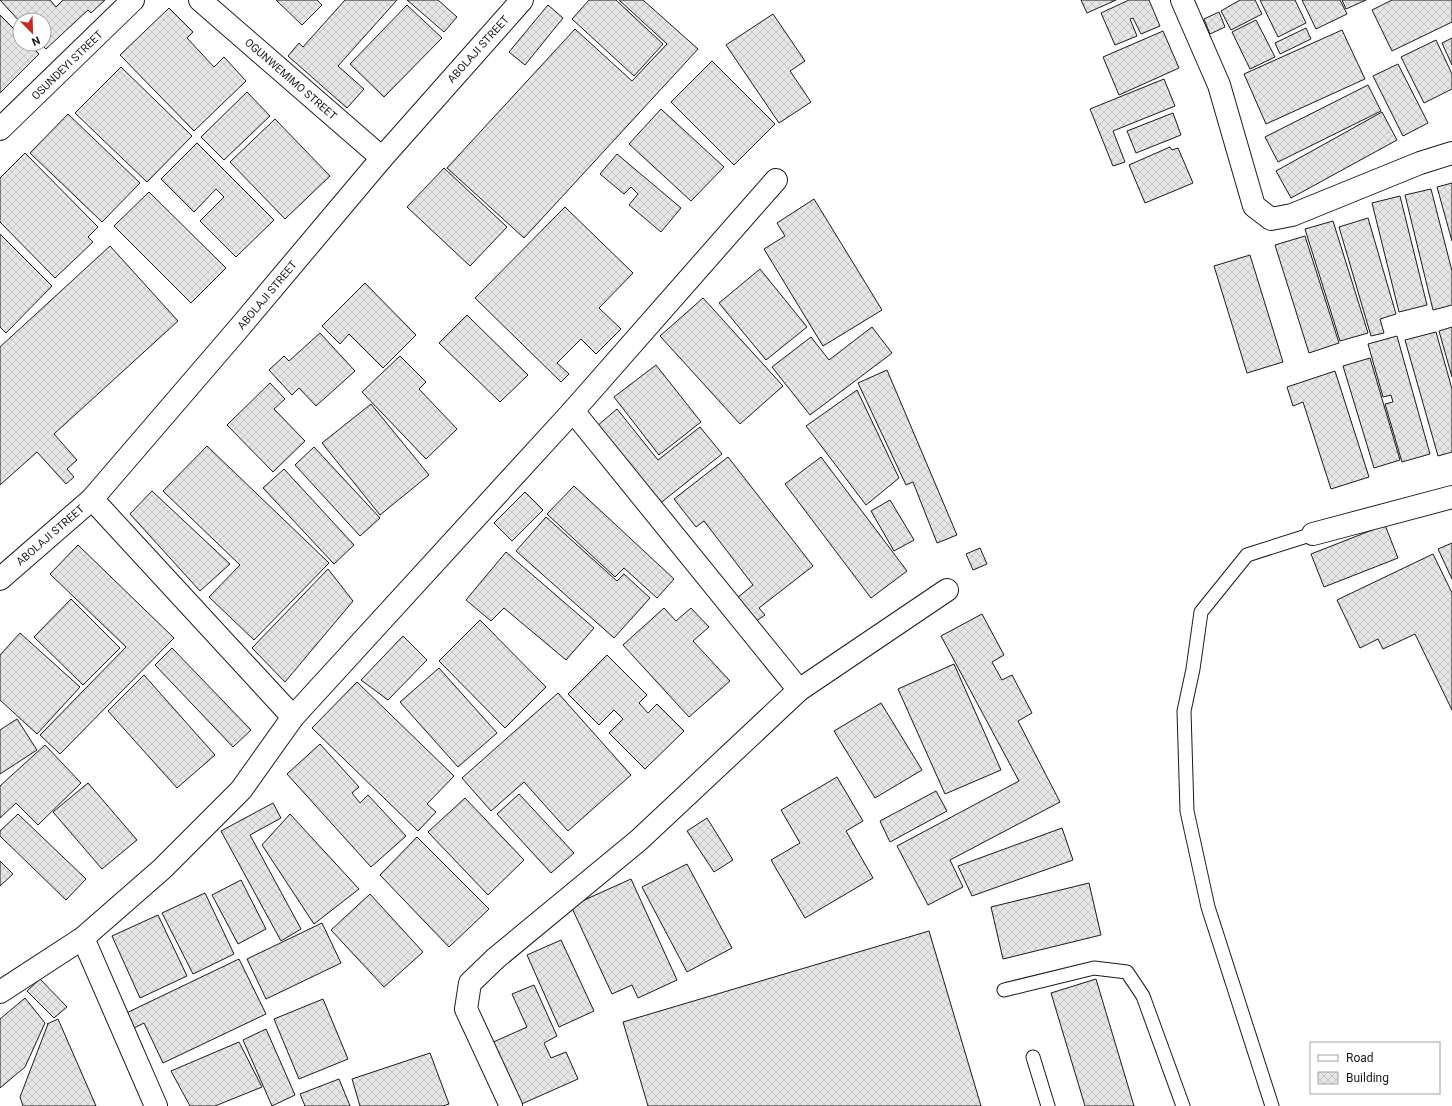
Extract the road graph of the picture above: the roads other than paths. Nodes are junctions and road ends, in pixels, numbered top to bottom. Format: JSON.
{"nodes":[{"id":1,"x":134,"y":0,"type":"edge"},
{"id":2,"x":200,"y":0,"type":"edge"},
{"id":3,"x":522,"y":0,"type":"edge"},
{"id":4,"x":1182,"y":0,"type":"edge"},
{"id":5,"x":0,"y":129,"type":"edge"},
{"id":6,"x":1452,"y":153,"type":"edge"},
{"id":7,"x":382,"y":158,"type":"junction"},
{"id":8,"x":776,"y":180,"type":"dead end"},
{"id":9,"x":573,"y":411,"type":"junction"},
{"id":10,"x":1452,"y":497,"type":"edge"},
{"id":11,"x":92,"y":499,"type":"junction"},
{"id":12,"x":1313,"y":534,"type":"joint"},
{"id":13,"x":0,"y":578,"type":"edge"},
{"id":14,"x":947,"y":590,"type":"dead end"},
{"id":15,"x":799,"y":690,"type":"junction"},
{"id":16,"x":293,"y":717,"type":"junction"},
{"id":17,"x":83,"y":938,"type":"junction"},
{"id":18,"x":1004,"y":990,"type":"dead end"},
{"id":19,"x":0,"y":992,"type":"edge"},
{"id":20,"x":1033,"y":1057,"type":"dead end"},
{"id":21,"x":156,"y":1106,"type":"edge"},
{"id":22,"x":511,"y":1106,"type":"edge"},
{"id":23,"x":1048,"y":1106,"type":"edge"},
{"id":24,"x":1183,"y":1106,"type":"edge"},
{"id":25,"x":1272,"y":1106,"type":"edge"}],
"edges":[{"from":1,"to":5,"type":"street","name":"OSUNDEYI STREET"},
{"from":2,"to":7,"type":"street","name":"OGUNWEMIMO STREET"},
{"from":3,"to":7,"type":"street","name":"ABOLAJI STREET"},
{"from":4,"to":6,"type":"street"},
{"from":7,"to":11,"type":"street","name":"ABOLAJI STREET"},
{"from":8,"to":9,"type":"street"},
{"from":9,"to":15,"type":"street"},
{"from":9,"to":16,"type":"street"},
{"from":10,"to":12,"type":"street"},
{"from":11,"to":13,"type":"street","name":"ABOLAJI STREET"},
{"from":11,"to":16,"type":"street"},
{"from":12,"to":25,"type":"lane"},
{"from":14,"to":15,"type":"street"},
{"from":15,"to":22,"type":"street"},
{"from":16,"to":17,"type":"street"},
{"from":17,"to":19,"type":"street"},
{"from":17,"to":21,"type":"street"},
{"from":18,"to":24,"type":"lane"},
{"from":20,"to":23,"type":"lane"}]}
